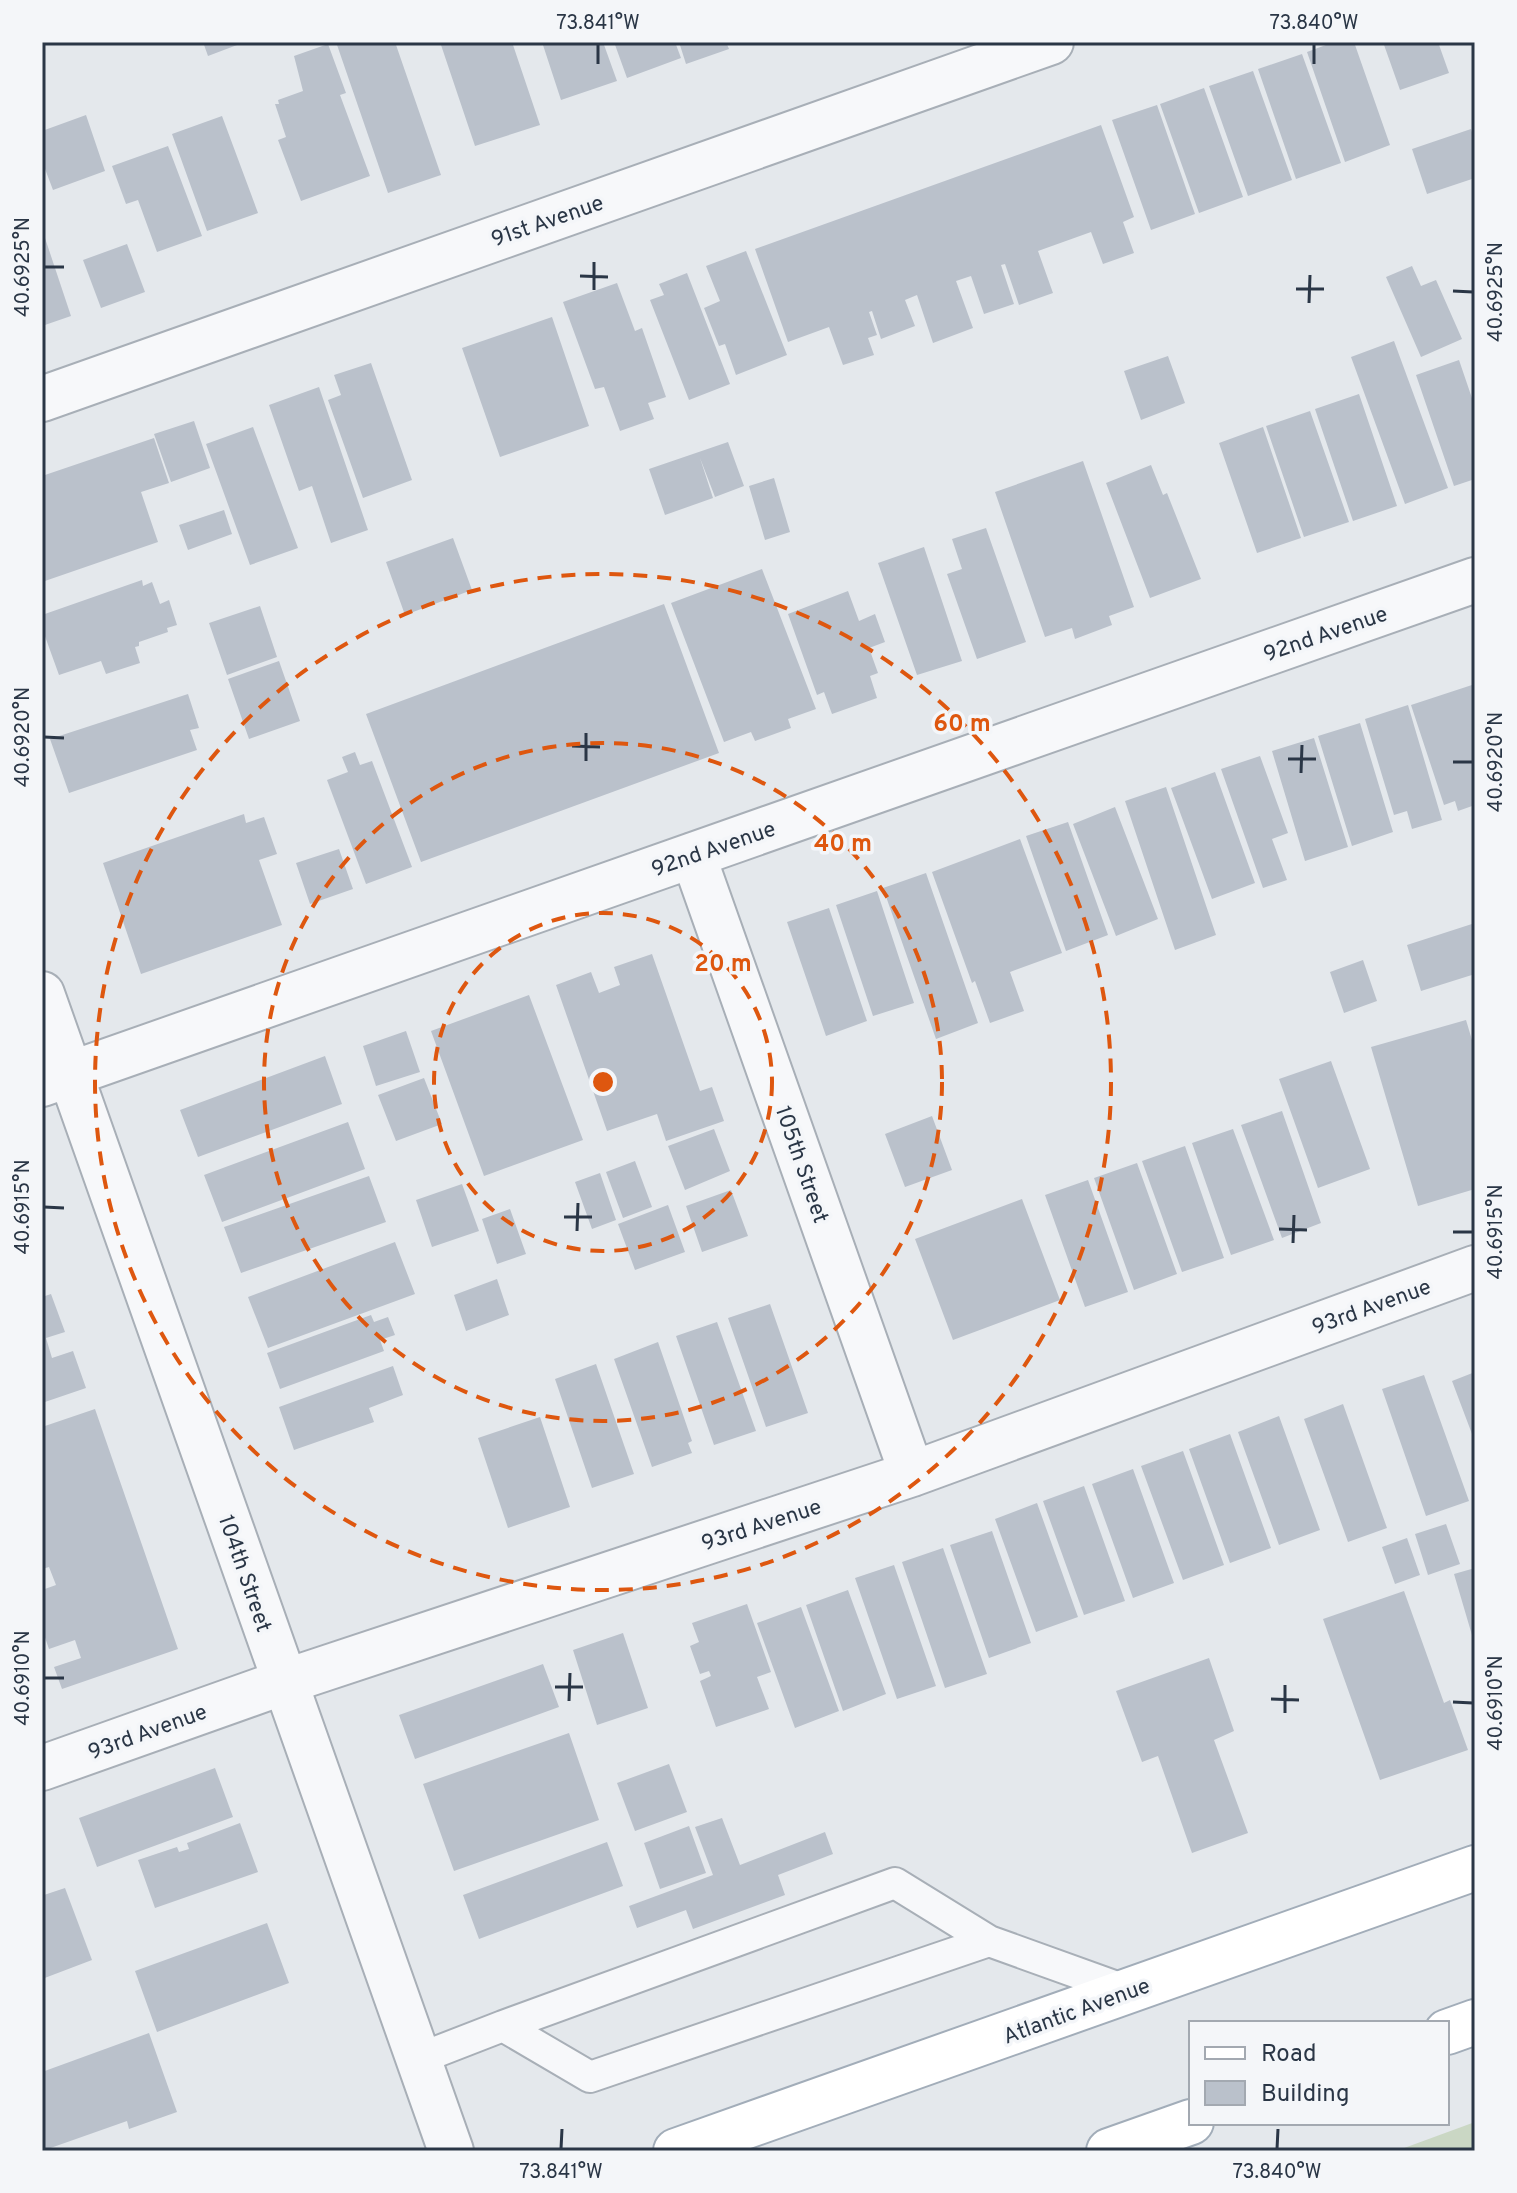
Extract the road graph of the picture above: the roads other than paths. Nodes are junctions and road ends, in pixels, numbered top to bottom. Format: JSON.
{"nodes":[{"id":1,"x":1051,"y":42,"type":"edge"},
{"id":2,"x":42,"y":399,"type":"edge"},
{"id":3,"x":1475,"y":580,"type":"edge"},
{"id":4,"x":693,"y":855,"type":"junction"},
{"id":5,"x":42,"y":994,"type":"edge"},
{"id":6,"x":56,"y":1078,"type":"edge"},
{"id":7,"x":1475,"y":1268,"type":"edge"},
{"id":8,"x":912,"y":1474,"type":"junction"},
{"id":9,"x":284,"y":1682,"type":"junction"},
{"id":10,"x":42,"y":1768,"type":"edge"},
{"id":11,"x":1475,"y":1868,"type":"edge"},
{"id":12,"x":989,"y":1941,"type":"junction"},
{"id":13,"x":1128,"y":1991,"type":"junction"},
{"id":14,"x":1475,"y":2022,"type":"edge"},
{"id":15,"x":503,"y":2026,"type":"junction"},
{"id":16,"x":1449,"y":2031,"type":"edge"},
{"id":17,"x":418,"y":2059,"type":"junction"},
{"id":18,"x":1189,"y":2123,"type":"edge"},
{"id":19,"x":451,"y":2151,"type":"edge"},
{"id":20,"x":676,"y":2151,"type":"edge"},
{"id":21,"x":1109,"y":2151,"type":"edge"}],
"edges":[{"from":1,"to":2,"type":"street","name":"91st Avenue"},
{"from":3,"to":4,"type":"street","name":"92nd Avenue"},
{"from":4,"to":6,"type":"street","name":"92nd Avenue"},
{"from":4,"to":8,"type":"street","name":"105th Street"},
{"from":5,"to":6,"type":"street","name":"104th Street"},
{"from":6,"to":9,"type":"street","name":"104th Street"},
{"from":7,"to":8,"type":"street","name":"93rd Avenue"},
{"from":8,"to":9,"type":"street","name":"93rd Avenue"},
{"from":9,"to":10,"type":"street","name":"93rd Avenue"},
{"from":9,"to":17,"type":"street","name":"104th Street"},
{"from":11,"to":13,"type":"main road","name":"Atlantic Avenue"},
{"from":12,"to":13,"type":"lane"},
{"from":12,"to":15,"type":"lane"},
{"from":12,"to":15,"type":"lane"},
{"from":13,"to":20,"type":"main road","name":"Atlantic Avenue"},
{"from":14,"to":16,"type":"main road"},
{"from":15,"to":17,"type":"lane"},
{"from":17,"to":19,"type":"street","name":"104th Street"},
{"from":18,"to":21,"type":"main road"}]}
